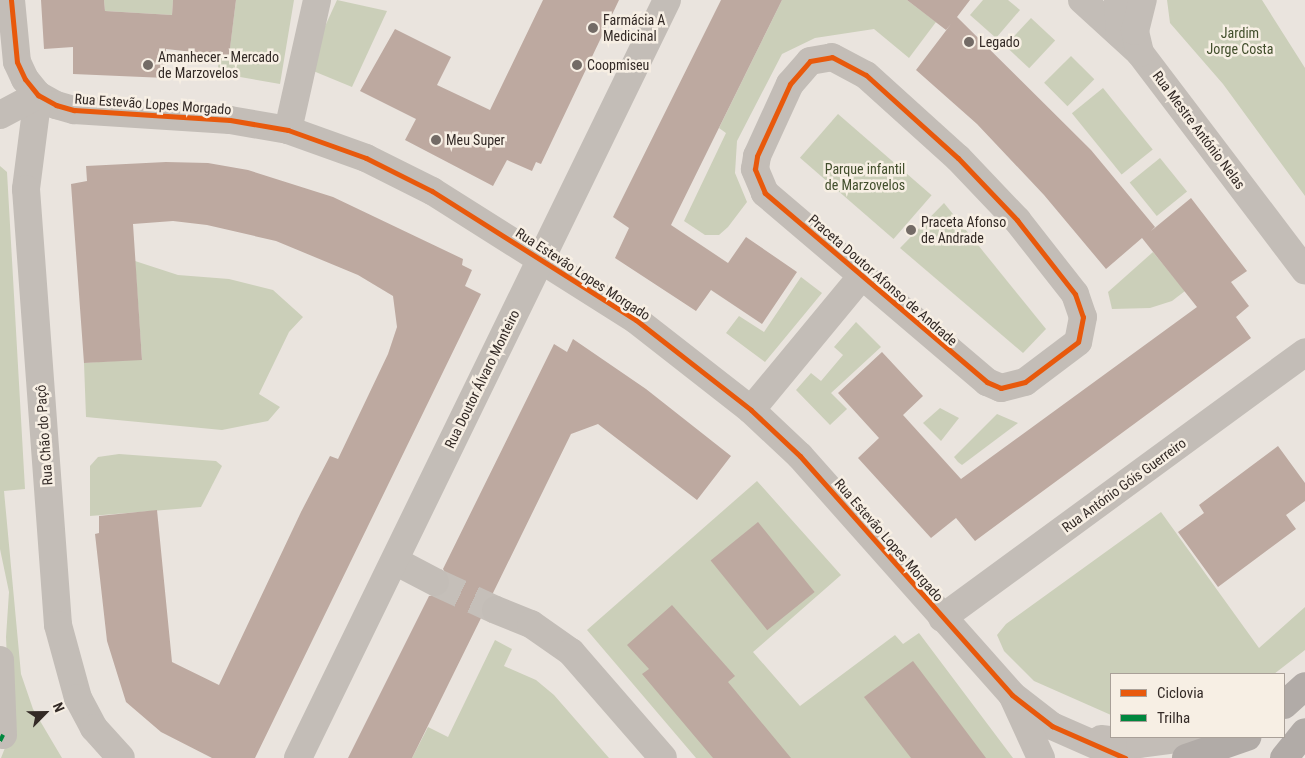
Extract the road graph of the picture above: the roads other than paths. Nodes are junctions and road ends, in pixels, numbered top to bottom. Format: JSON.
{"nodes":[{"id":1,"x":11,"y":0,"type":"edge"},
{"id":2,"x":317,"y":0,"type":"edge"},
{"id":3,"x":668,"y":0,"type":"edge"},
{"id":4,"x":1082,"y":0,"type":"edge"},
{"id":5,"x":1118,"y":0,"type":"edge"},
{"id":6,"x":1143,"y":0,"type":"edge"},
{"id":7,"x":1120,"y":34,"type":"junction"},
{"id":8,"x":1140,"y":53,"type":"junction"},
{"id":9,"x":38,"y":95,"type":"junction"},
{"id":10,"x":0,"y":115,"type":"edge"},
{"id":11,"x":288,"y":130,"type":"junction"},
{"id":12,"x":540,"y":259,"type":"junction"},
{"id":13,"x":1305,"y":270,"type":"edge"},
{"id":14,"x":862,"y":276,"type":"junction"},
{"id":15,"x":1305,"y":352,"type":"edge"},
{"id":16,"x":751,"y":410,"type":"junction"},
{"id":17,"x":395,"y":561,"type":"junction"},
{"id":18,"x":436,"y":582,"type":"tunnel mouth"},
{"id":19,"x":496,"y":610,"type":"tunnel mouth"},
{"id":20,"x":942,"y":618,"type":"junction"},
{"id":21,"x":0,"y":660,"type":"edge"},
{"id":22,"x":1305,"y":686,"type":"edge"},
{"id":23,"x":1012,"y":695,"type":"junction"},
{"id":24,"x":1285,"y":704,"type":"edge"},
{"id":25,"x":1305,"y":732,"type":"edge"},
{"id":26,"x":3,"y":736,"type":"dead end"},
{"id":27,"x":1075,"y":736,"type":"junction"},
{"id":28,"x":1185,"y":738,"type":"edge"},
{"id":29,"x":1244,"y":738,"type":"edge"},
{"id":30,"x":121,"y":758,"type":"edge"},
{"id":31,"x":298,"y":758,"type":"edge"},
{"id":32,"x":663,"y":758,"type":"edge"},
{"id":33,"x":1040,"y":758,"type":"edge"},
{"id":34,"x":1125,"y":758,"type":"edge"},
{"id":35,"x":1186,"y":758,"type":"edge"},
{"id":36,"x":1284,"y":758,"type":"edge"}],
"edges":[{"from":1,"to":9,"type":"street"},
{"from":2,"to":11,"type":"street"},
{"from":3,"to":12,"type":"street","name":"Rua Doutor Álvaro Monteiro"},
{"from":4,"to":7,"type":"street","name":"Rua Mestre António Nelas"},
{"from":5,"to":7,"type":"street"},
{"from":6,"to":8,"type":"street"},
{"from":7,"to":8,"type":"street","name":"Rua Mestre António Nelas"},
{"from":8,"to":13,"type":"street","name":"Rua Mestre António Nelas"},
{"from":9,"to":10,"type":"street"},
{"from":9,"to":11,"type":"street","name":"Rua Estevão Lopes Morgado"},
{"from":9,"to":30,"type":"street","name":"Rua Chão do Paçô"},
{"from":11,"to":12,"type":"street","name":"Rua Estevão Lopes Morgado"},
{"from":12,"to":16,"type":"street","name":"Rua Estevão Lopes Morgado"},
{"from":12,"to":17,"type":"street","name":"Rua Doutor Álvaro Monteiro"},
{"from":14,"to":14,"type":"street","name":"Praceta Doutor Afonso de Andrade"},
{"from":14,"to":16,"type":"street","name":"Praceta Doutor Afonso de Andrade"},
{"from":15,"to":20,"type":"street","name":"Rua António Góis Guerreiro"},
{"from":16,"to":20,"type":"street","name":"Rua Estevão Lopes Morgado"},
{"from":17,"to":18,"type":"street"},
{"from":17,"to":31,"type":"street","name":"Rua Doutor Álvaro Monteiro"},
{"from":19,"to":32,"type":"street"},
{"from":20,"to":23,"type":"street","name":"Rua Estevão Lopes Morgado"},
{"from":21,"to":26,"type":"street"},
{"from":22,"to":24,"type":"main road"},
{"from":23,"to":27,"type":"street","name":"Rua Estevão Lopes Morgado"},
{"from":23,"to":33,"type":"street","name":"Rua Estevão Lopes Morgado"},
{"from":25,"to":36,"type":"main road"},
{"from":27,"to":28,"type":"street"},
{"from":27,"to":34,"type":"street","name":"Rua Estevão Lopes Morgado"},
{"from":29,"to":35,"type":"main road"}]}
